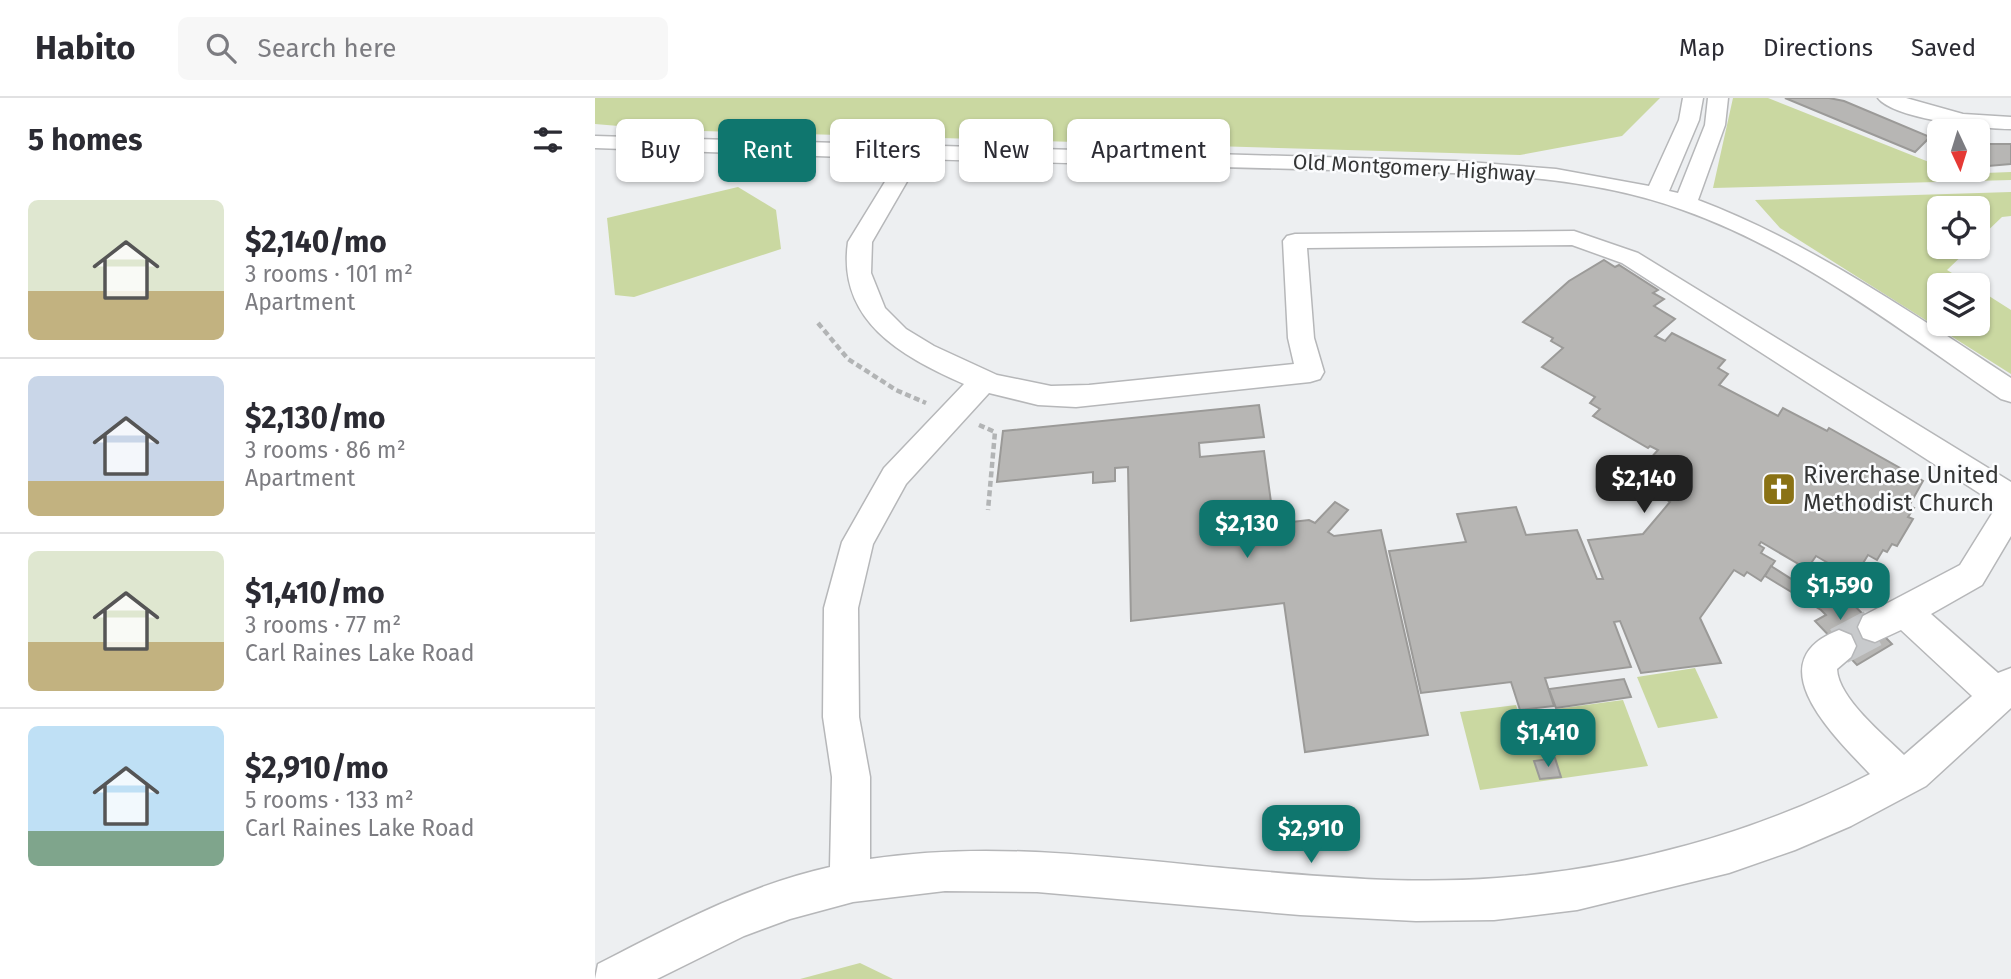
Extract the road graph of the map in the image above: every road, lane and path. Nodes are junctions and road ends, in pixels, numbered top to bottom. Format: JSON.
{"nodes":[{"id":1,"x":1693,"y":98,"type":"edge"},
{"id":2,"x":1718,"y":98,"type":"edge"},
{"id":3,"x":1888,"y":98,"type":"edge"},
{"id":4,"x":1931,"y":106,"type":"edge"},
{"id":5,"x":2011,"y":123,"type":"edge"},
{"id":6,"x":595,"y":142,"type":"edge"},
{"id":7,"x":830,"y":151,"type":"edge"},
{"id":8,"x":945,"y":155,"type":"edge"},
{"id":9,"x":896,"y":182,"type":"edge"},
{"id":10,"x":1656,"y":195,"type":"junction"},
{"id":11,"x":1685,"y":203,"type":"junction"},
{"id":12,"x":983,"y":381,"type":"junction"},
{"id":13,"x":2011,"y":392,"type":"edge"},
{"id":14,"x":1839,"y":646,"type":"tunnel mouth"},
{"id":15,"x":2005,"y":690,"type":"edge"},
{"id":16,"x":1901,"y":779,"type":"junction"},
{"id":17,"x":850,"y":882,"type":"junction"},
{"id":18,"x":613,"y":979,"type":"edge"}],
"edges":[{"from":1,"to":10,"type":"street"},
{"from":2,"to":11,"type":"street"},
{"from":3,"to":4,"type":"street"},
{"from":4,"to":5,"type":"street"},
{"from":6,"to":7,"type":"street","name":"Old Montgomery Highway"},
{"from":8,"to":10,"type":"street","name":"Old Montgomery Highway"},
{"from":9,"to":12,"type":"street"},
{"from":10,"to":11,"type":"street","name":"Old Montgomery Highway"},
{"from":11,"to":13,"type":"street","name":"Old Montgomery Highway"},
{"from":12,"to":15,"type":"street"},
{"from":12,"to":17,"type":"street"},
{"from":14,"to":16,"type":"street"},
{"from":15,"to":16,"type":"street"},
{"from":16,"to":17,"type":"street"},
{"from":17,"to":18,"type":"street"}]}
